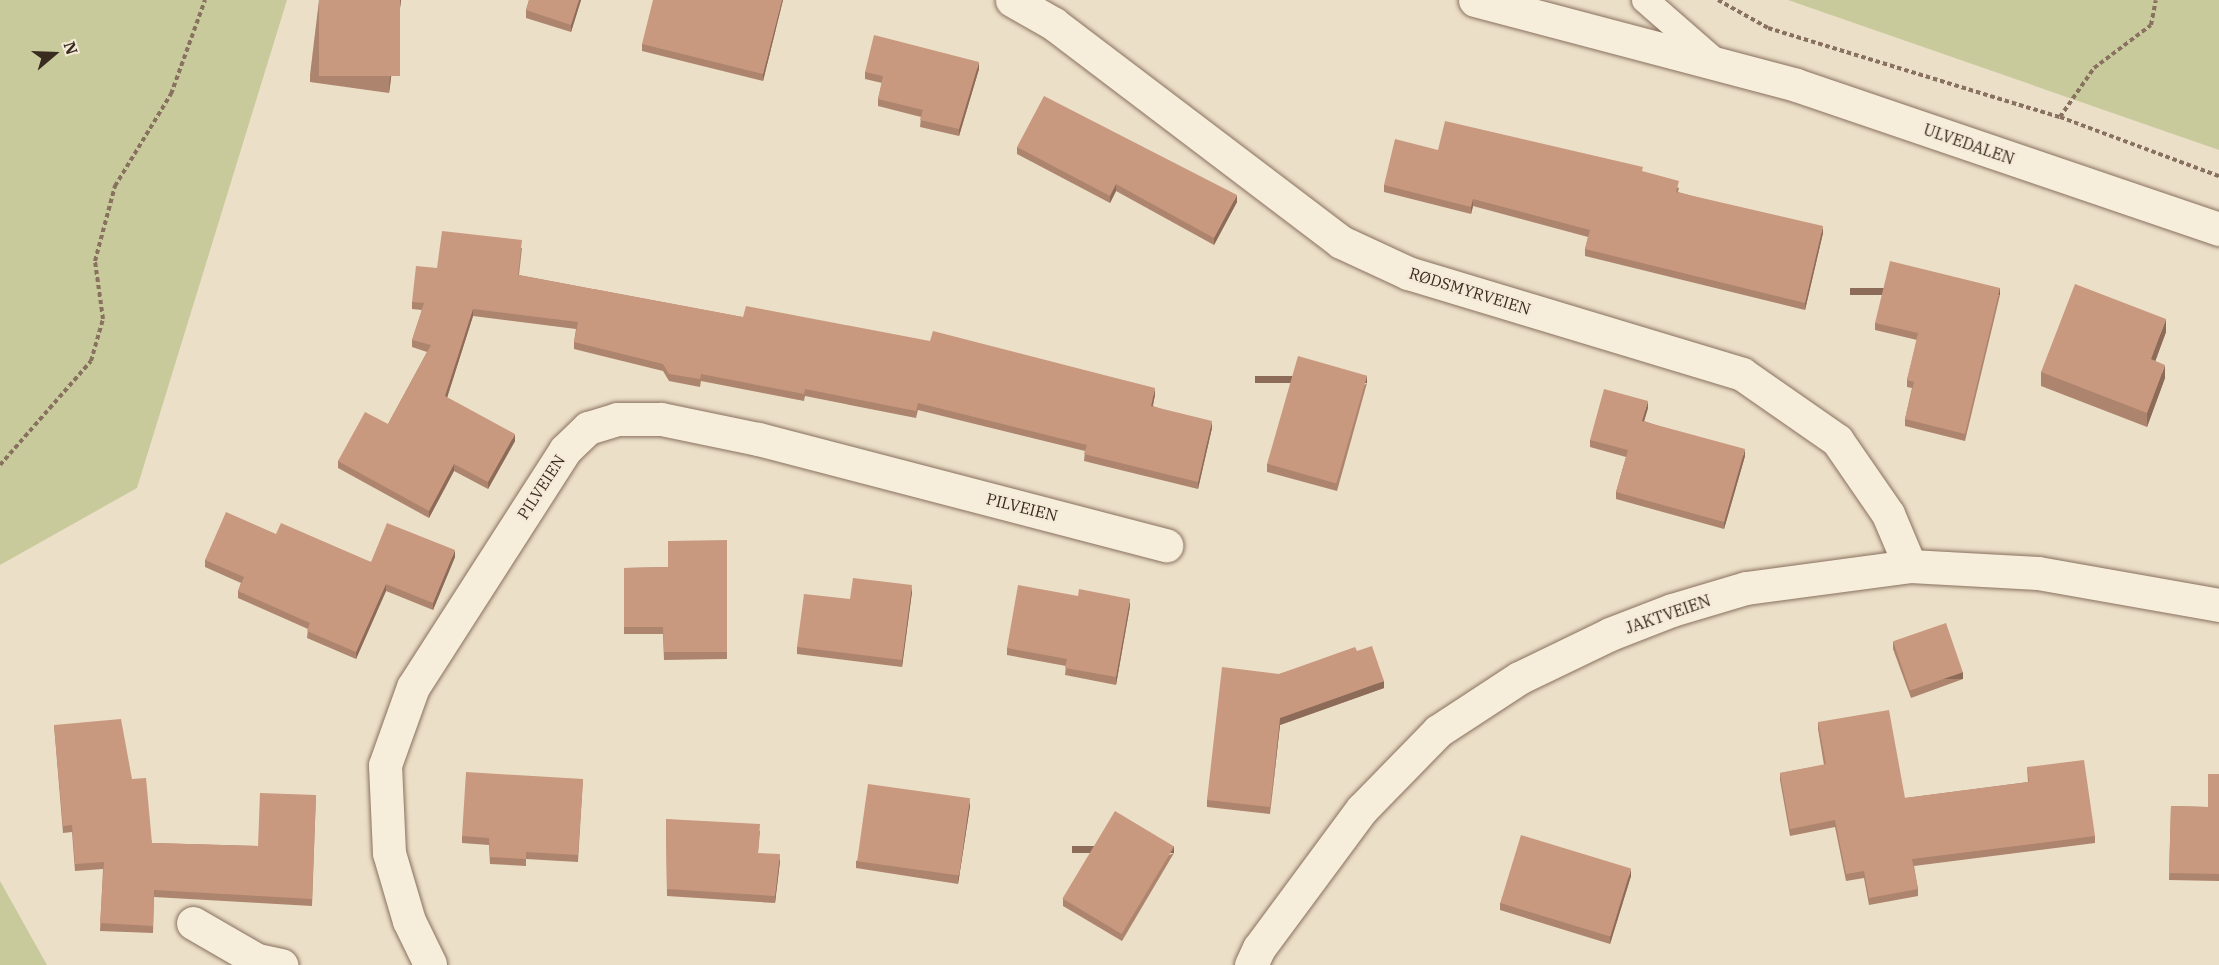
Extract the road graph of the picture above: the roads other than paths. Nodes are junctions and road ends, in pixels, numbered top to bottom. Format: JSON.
{"nodes":[{"id":1,"x":1012,"y":0,"type":"edge"},
{"id":2,"x":1475,"y":0,"type":"edge"},
{"id":3,"x":1645,"y":0,"type":"edge"},
{"id":4,"x":1718,"y":64,"type":"junction"},
{"id":5,"x":2219,"y":229,"type":"edge"},
{"id":6,"x":1166,"y":544,"type":"dead end"},
{"id":7,"x":1910,"y":566,"type":"junction"},
{"id":8,"x":2219,"y":605,"type":"edge"},
{"id":9,"x":194,"y":923,"type":"dead end"},
{"id":10,"x":281,"y":965,"type":"edge"},
{"id":11,"x":428,"y":965,"type":"edge"},
{"id":12,"x":1251,"y":965,"type":"edge"}],
"edges":[{"from":1,"to":7,"type":"street","name":"RØDSMYRVEIEN"},
{"from":2,"to":4,"type":"street","name":"ULVEDALEN"},
{"from":3,"to":4,"type":"lane","name":"ULVEDALEN"},
{"from":4,"to":5,"type":"street","name":"ULVEDALEN"},
{"from":6,"to":11,"type":"street","name":"PILVEIEN"},
{"from":7,"to":8,"type":"street","name":"JAKTVEIEN"},
{"from":7,"to":12,"type":"street","name":"JAKTVEIEN"},
{"from":9,"to":10,"type":"street"}]}
